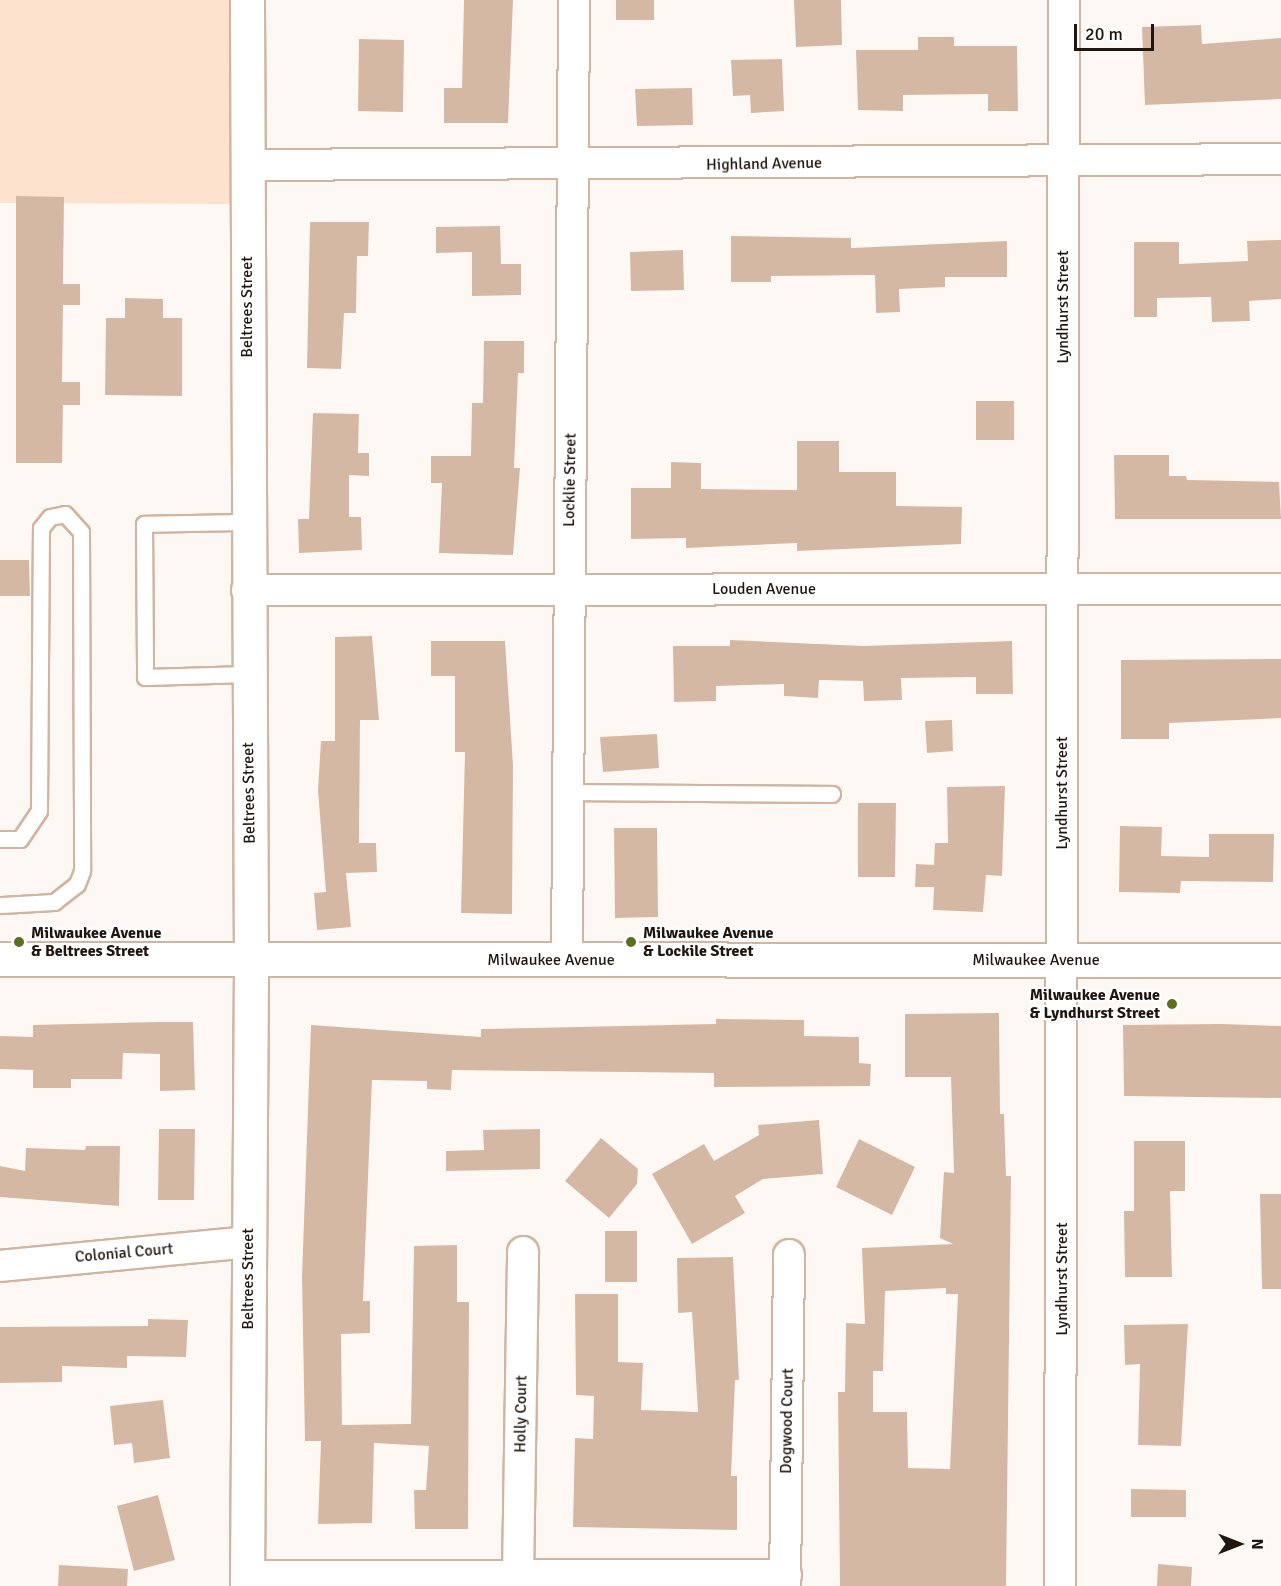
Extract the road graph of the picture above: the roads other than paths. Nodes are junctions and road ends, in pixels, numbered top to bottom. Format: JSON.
{"nodes":[{"id":1,"x":247,"y":0,"type":"edge"},
{"id":2,"x":574,"y":0,"type":"edge"},
{"id":3,"x":1064,"y":0,"type":"edge"},
{"id":4,"x":1281,"y":159,"type":"edge"},
{"id":5,"x":1064,"y":161,"type":"junction"},
{"id":6,"x":247,"y":165,"type":"junction"},
{"id":7,"x":575,"y":166,"type":"junction"},
{"id":8,"x":247,"y":522,"type":"junction"},
{"id":9,"x":568,"y":589,"type":"junction"},
{"id":10,"x":1281,"y":589,"type":"edge"},
{"id":11,"x":247,"y":590,"type":"junction"},
{"id":12,"x":1061,"y":591,"type":"junction"},
{"id":13,"x":248,"y":674,"type":"junction"},
{"id":14,"x":568,"y":792,"type":"junction"},
{"id":15,"x":832,"y":794,"type":"dead end"},
{"id":16,"x":0,"y":839,"type":"edge"},
{"id":17,"x":0,"y":905,"type":"edge"},
{"id":18,"x":0,"y":959,"type":"edge"},
{"id":19,"x":251,"y":960,"type":"junction"},
{"id":20,"x":567,"y":960,"type":"junction"},
{"id":21,"x":1063,"y":960,"type":"junction"},
{"id":22,"x":1281,"y":960,"type":"edge"},
{"id":23,"x":248,"y":1242,"type":"junction"},
{"id":24,"x":523,"y":1252,"type":"dead end"},
{"id":25,"x":789,"y":1255,"type":"dead end"},
{"id":26,"x":0,"y":1266,"type":"edge"},
{"id":27,"x":518,"y":1576,"type":"junction"},
{"id":28,"x":247,"y":1581,"type":"edge"},
{"id":29,"x":487,"y":1581,"type":"edge"},
{"id":30,"x":785,"y":1581,"type":"edge"},
{"id":31,"x":1060,"y":1586,"type":"edge"}],
"edges":[{"from":1,"to":6,"type":"street","name":"Beltrees Street"},
{"from":2,"to":7,"type":"street","name":"Locklie Street"},
{"from":3,"to":5,"type":"street","name":"Lyndhurst Street"},
{"from":4,"to":5,"type":"street","name":"Highland Avenue"},
{"from":5,"to":7,"type":"street","name":"Highland Avenue"},
{"from":5,"to":12,"type":"street","name":"Lyndhurst Street"},
{"from":6,"to":7,"type":"street","name":"Highland Avenue"},
{"from":6,"to":8,"type":"street","name":"Beltrees Street"},
{"from":7,"to":9,"type":"street","name":"Locklie Street"},
{"from":8,"to":11,"type":"street","name":"Beltrees Street"},
{"from":8,"to":13,"type":"lane"},
{"from":9,"to":11,"type":"street","name":"Louden Avenue"},
{"from":9,"to":12,"type":"street","name":"Louden Avenue"},
{"from":9,"to":14,"type":"street","name":"Locklie Street"},
{"from":10,"to":12,"type":"street","name":"Louden Avenue"},
{"from":11,"to":13,"type":"street","name":"Beltrees Street"},
{"from":12,"to":21,"type":"street","name":"Lyndhurst Street"},
{"from":13,"to":19,"type":"street","name":"Beltrees Street"},
{"from":14,"to":15,"type":"lane"},
{"from":14,"to":20,"type":"street","name":"Locklie Street"},
{"from":16,"to":17,"type":"lane"},
{"from":18,"to":19,"type":"street","name":"Milwaukee Avenue"},
{"from":19,"to":20,"type":"street","name":"Milwaukee Avenue"},
{"from":19,"to":23,"type":"street","name":"Beltrees Street"},
{"from":20,"to":21,"type":"street","name":"Milwaukee Avenue"},
{"from":21,"to":22,"type":"street","name":"Milwaukee Avenue"},
{"from":21,"to":31,"type":"street","name":"Lyndhurst Street"},
{"from":23,"to":26,"type":"street","name":"Colonial Court"},
{"from":23,"to":28,"type":"street","name":"Beltrees Street"},
{"from":24,"to":27,"type":"street","name":"Holly Court"},
{"from":25,"to":30,"type":"street","name":"Dogwood Court"},
{"from":27,"to":29,"type":"street"},
{"from":27,"to":30,"type":"street"},
{"from":28,"to":29,"type":"street"}]}
